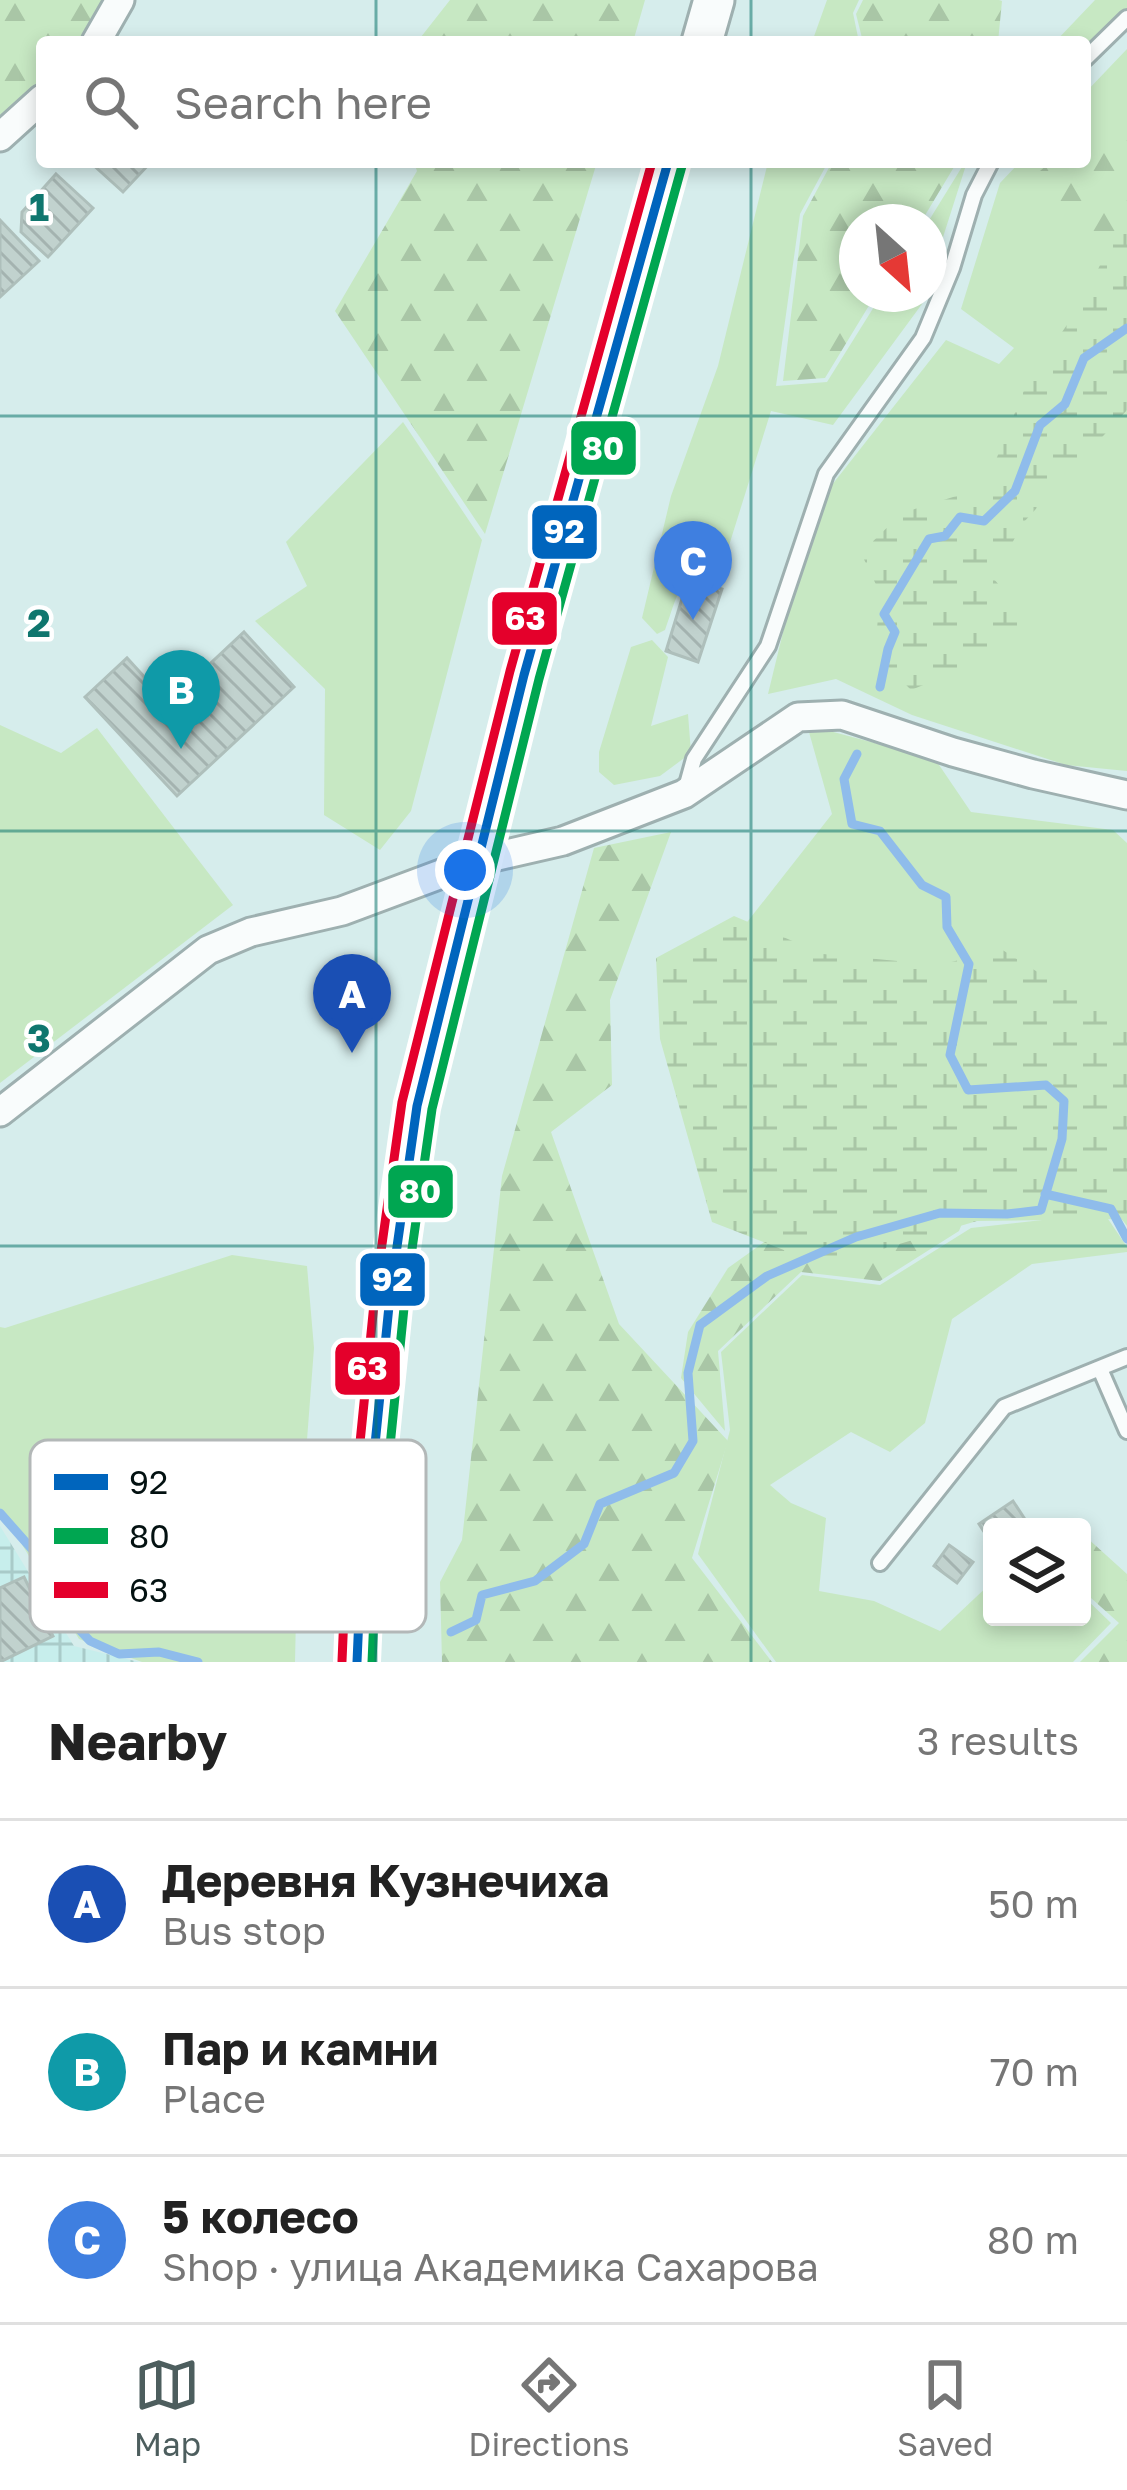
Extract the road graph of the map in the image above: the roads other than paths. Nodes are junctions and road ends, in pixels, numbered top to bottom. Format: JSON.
{"nodes":[{"id":1,"x":120,"y":0,"type":"edge"},
{"id":2,"x":714,"y":0,"type":"edge"},
{"id":3,"x":1127,"y":18,"type":"edge"},
{"id":4,"x":99,"y":36,"type":"edge"},
{"id":5,"x":704,"y":36,"type":"edge"},
{"id":6,"x":1091,"y":52,"type":"edge"},
{"id":7,"x":36,"y":104,"type":"edge"},
{"id":8,"x":0,"y":137,"type":"edge"},
{"id":9,"x":666,"y":168,"type":"edge"},
{"id":10,"x":988,"y":168,"type":"edge"},
{"id":11,"x":684,"y":794,"type":"junction"},
{"id":12,"x":1127,"y":795,"type":"edge"},
{"id":13,"x":476,"y":862,"type":"junction"},
{"id":14,"x":0,"y":1112,"type":"edge"},
{"id":15,"x":1127,"y":1357,"type":"edge"},
{"id":16,"x":1100,"y":1369,"type":"junction"},
{"id":17,"x":1127,"y":1431,"type":"edge"},
{"id":18,"x":376,"y":1440,"type":"edge"},
{"id":19,"x":880,"y":1563,"type":"dead end"},
{"id":20,"x":359,"y":1632,"type":"edge"},
{"id":21,"x":357,"y":1662,"type":"edge"}],
"edges":[{"from":1,"to":4,"type":"street"},
{"from":2,"to":5,"type":"main road"},
{"from":3,"to":6,"type":"lane"},
{"from":7,"to":8,"type":"street"},
{"from":9,"to":13,"type":"main road"},
{"from":10,"to":11,"type":"lane"},
{"from":11,"to":12,"type":"street"},
{"from":11,"to":13,"type":"street"},
{"from":13,"to":14,"type":"street"},
{"from":13,"to":18,"type":"main road"},
{"from":15,"to":16,"type":"lane"},
{"from":16,"to":17,"type":"lane"},
{"from":16,"to":19,"type":"lane"},
{"from":20,"to":21,"type":"main road"}]}
